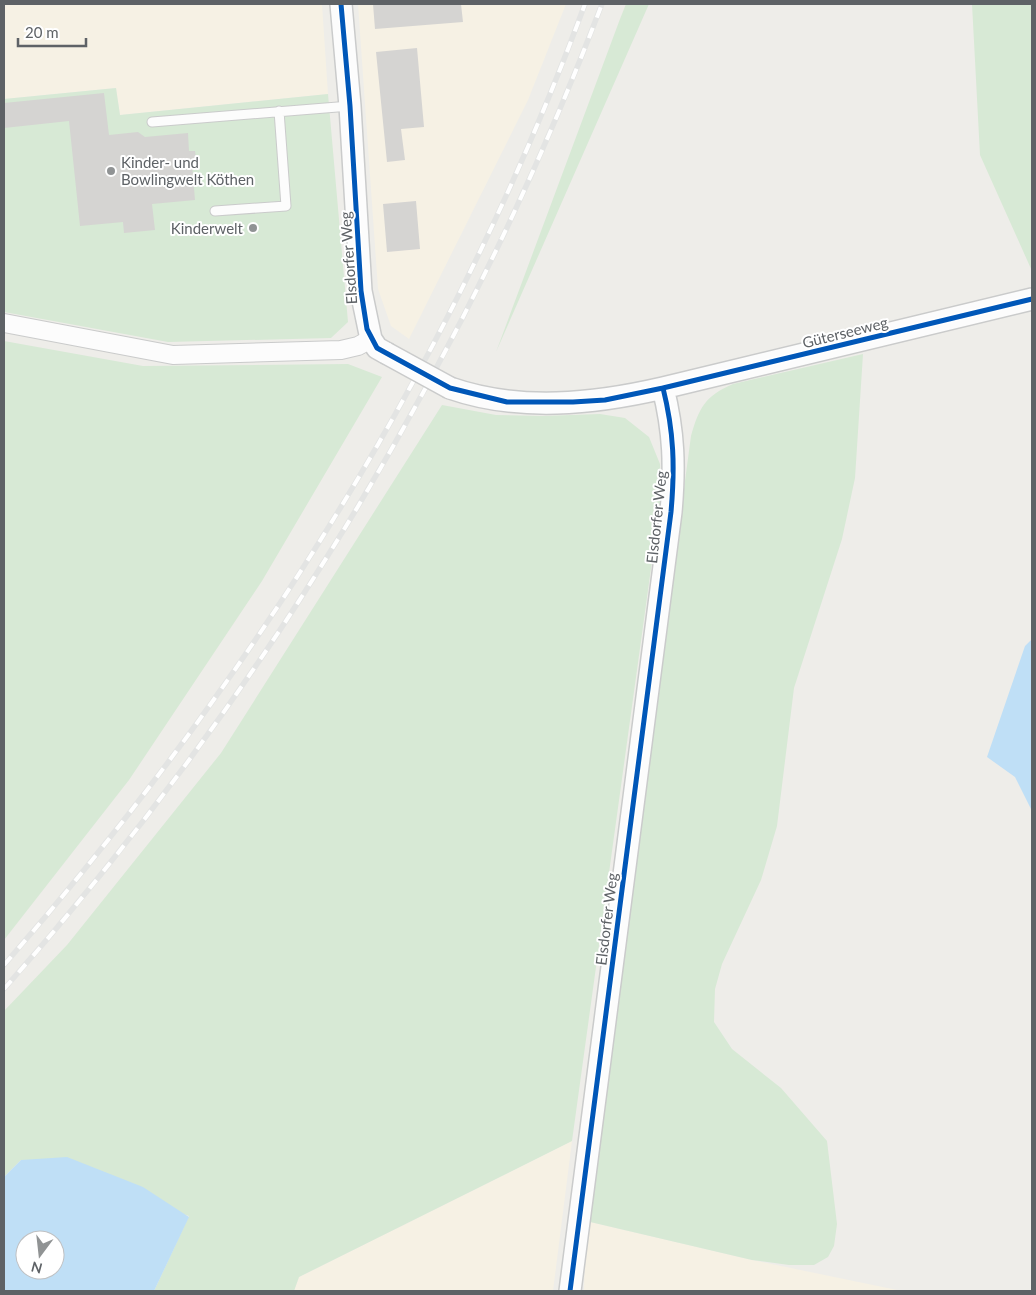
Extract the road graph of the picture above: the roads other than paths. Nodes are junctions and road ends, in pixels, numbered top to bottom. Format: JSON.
{"nodes":[{"id":1,"x":341,"y":4,"type":"edge"},
{"id":2,"x":350,"y":106,"type":"junction"},
{"id":3,"x":279,"y":111,"type":"junction"},
{"id":4,"x":152,"y":122,"type":"dead end"},
{"id":5,"x":215,"y":211,"type":"dead end"},
{"id":6,"x":1032,"y":300,"type":"edge"},
{"id":7,"x":4,"y":323,"type":"edge"},
{"id":8,"x":371,"y":339,"type":"junction"},
{"id":9,"x":663,"y":388,"type":"junction"},
{"id":10,"x":570,"y":1291,"type":"edge"}],
"edges":[{"from":1,"to":2,"type":"street","name":"Elsdorfer Weg"},
{"from":2,"to":3,"type":"lane"},
{"from":2,"to":8,"type":"street","name":"Elsdorfer Weg"},
{"from":3,"to":4,"type":"lane"},
{"from":3,"to":5,"type":"lane"},
{"from":6,"to":9,"type":"street","name":"Güterseeweg"},
{"from":7,"to":8,"type":"street"},
{"from":8,"to":9,"type":"street","bridge":true},
{"from":9,"to":10,"type":"street","name":"Elsdorfer Weg"}]}
